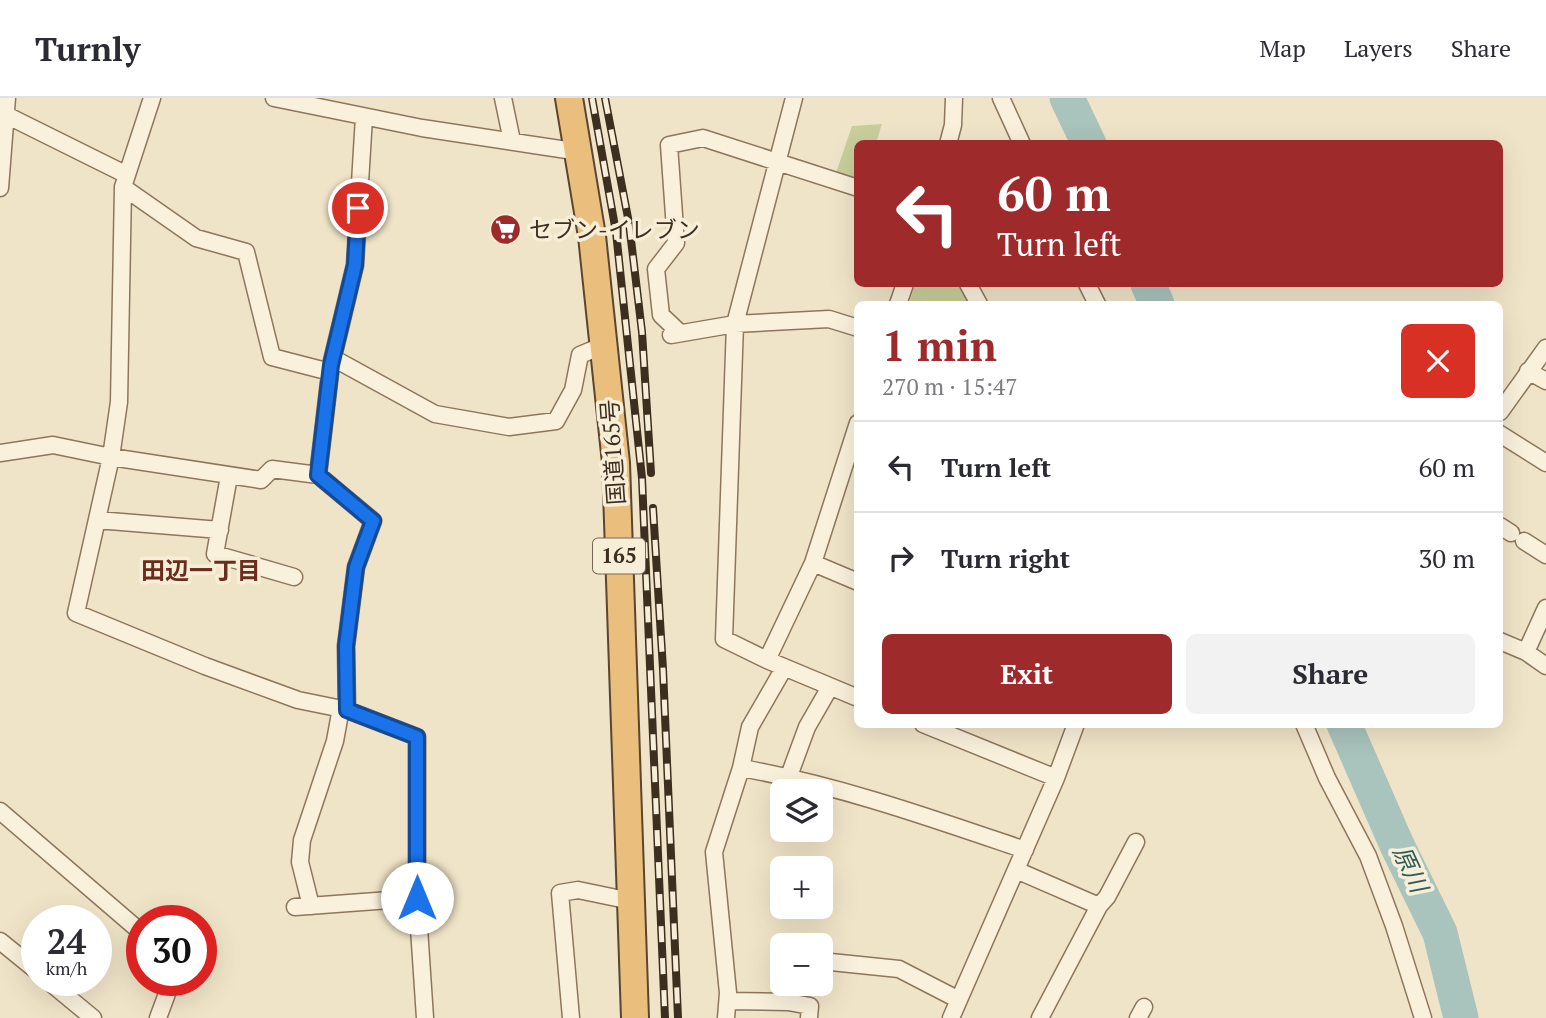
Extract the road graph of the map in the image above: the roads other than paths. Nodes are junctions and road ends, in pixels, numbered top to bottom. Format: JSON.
{"nodes":[{"id":1,"x":152,"y":98,"type":"edge"},
{"id":2,"x":274,"y":98,"type":"edge"},
{"id":3,"x":503,"y":98,"type":"edge"},
{"id":4,"x":569,"y":98,"type":"edge"},
{"id":5,"x":794,"y":98,"type":"edge"},
{"id":6,"x":954,"y":98,"type":"edge"},
{"id":7,"x":1001,"y":98,"type":"edge"},
{"id":8,"x":4,"y":108,"type":"edge"},
{"id":9,"x":364,"y":117,"type":"junction"},
{"id":10,"x":949,"y":140,"type":"edge"},
{"id":11,"x":1020,"y":140,"type":"edge"},
{"id":12,"x":512,"y":141,"type":"junction"},
{"id":13,"x":580,"y":152,"type":"junction"},
{"id":14,"x":776,"y":160,"type":"junction"},
{"id":15,"x":125,"y":181,"type":"junction"},
{"id":16,"x":854,"y":187,"type":"edge"},
{"id":17,"x":0,"y":188,"type":"edge"},
{"id":18,"x":735,"y":324,"type":"junction"},
{"id":19,"x":854,"y":327,"type":"edge"},
{"id":20,"x":604,"y":345,"type":"junction"},
{"id":21,"x":1546,"y":348,"type":"edge"},
{"id":22,"x":331,"y":365,"type":"junction"},
{"id":23,"x":1528,"y":371,"type":"junction"},
{"id":24,"x":1546,"y":381,"type":"edge"},
{"id":25,"x":1503,"y":408,"type":"edge"},
{"id":26,"x":854,"y":435,"type":"edge"},
{"id":27,"x":1503,"y":436,"type":"edge"},
{"id":28,"x":0,"y":453,"type":"edge"},
{"id":29,"x":111,"y":457,"type":"junction"},
{"id":30,"x":1546,"y":463,"type":"edge"},
{"id":31,"x":318,"y":475,"type":"junction"},
{"id":32,"x":229,"y":476,"type":"junction"},
{"id":33,"x":97,"y":520,"type":"junction"},
{"id":34,"x":220,"y":530,"type":"junction"},
{"id":35,"x":1512,"y":533,"type":"edge"},
{"id":36,"x":1546,"y":555,"type":"edge"},
{"id":37,"x":813,"y":563,"type":"junction"},
{"id":38,"x":294,"y":578,"type":"dead end"},
{"id":39,"x":854,"y":580,"type":"edge"},
{"id":40,"x":1546,"y":608,"type":"edge"},
{"id":41,"x":1503,"y":642,"type":"edge"},
{"id":42,"x":1526,"y":652,"type":"junction"},
{"id":43,"x":767,"y":660,"type":"junction"},
{"id":44,"x":1546,"y":666,"type":"edge"},
{"id":45,"x":785,"y":668,"type":"junction"},
{"id":46,"x":830,"y":687,"type":"junction"},
{"id":47,"x":854,"y":696,"type":"edge"},
{"id":48,"x":344,"y":709,"type":"junction"},
{"id":49,"x":933,"y":728,"type":"edge"},
{"id":50,"x":1075,"y":728,"type":"edge"},
{"id":51,"x":1306,"y":728,"type":"edge"},
{"id":52,"x":741,"y":768,"type":"junction"},
{"id":53,"x":789,"y":776,"type":"junction"},
{"id":54,"x":1056,"y":778,"type":"junction"},
{"id":55,"x":0,"y":811,"type":"edge"},
{"id":56,"x":1136,"y":842,"type":"dead end"},
{"id":57,"x":1025,"y":850,"type":"junction"},
{"id":58,"x":1016,"y":870,"type":"junction"},
{"id":59,"x":417,"y":898,"type":"junction"},
{"id":60,"x":631,"y":901,"type":"junction"},
{"id":61,"x":1099,"y":906,"type":"junction"},
{"id":62,"x":126,"y":919,"type":"edge"},
{"id":63,"x":0,"y":941,"type":"edge"},
{"id":64,"x":21,"y":958,"type":"edge"},
{"id":65,"x":833,"y":962,"type":"edge"},
{"id":66,"x":66,"y":996,"type":"edge"},
{"id":67,"x":166,"y":996,"type":"edge"},
{"id":68,"x":788,"y":996,"type":"edge"},
{"id":69,"x":959,"y":1000,"type":"junction"},
{"id":70,"x":728,"y":1001,"type":"junction"},
{"id":71,"x":788,"y":1002,"type":"junction"},
{"id":72,"x":93,"y":1018,"type":"edge"},
{"id":73,"x":158,"y":1018,"type":"edge"},
{"id":74,"x":425,"y":1018,"type":"edge"},
{"id":75,"x":571,"y":1018,"type":"edge"},
{"id":76,"x":635,"y":1018,"type":"edge"},
{"id":77,"x":726,"y":1018,"type":"edge"},
{"id":78,"x":809,"y":1018,"type":"edge"},
{"id":79,"x":951,"y":1018,"type":"edge"},
{"id":80,"x":1040,"y":1018,"type":"edge"},
{"id":81,"x":1423,"y":1018,"type":"edge"}],
"edges":[{"from":1,"to":15,"type":"street"},
{"from":2,"to":9,"type":"street"},
{"from":3,"to":12,"type":"street"},
{"from":4,"to":13,"type":"highway","name":"国道165号","number":"165"},
{"from":5,"to":14,"type":"street"},
{"from":6,"to":10,"type":"street"},
{"from":7,"to":11,"type":"street"},
{"from":8,"to":15,"type":"street"},
{"from":8,"to":17,"type":"street"},
{"from":9,"to":12,"type":"street"},
{"from":9,"to":22,"type":"street"},
{"from":12,"to":13,"type":"street"},
{"from":13,"to":20,"type":"highway","name":"国道165号","number":"165"},
{"from":14,"to":16,"type":"street"},
{"from":14,"to":18,"type":"street"},
{"from":14,"to":18,"type":"street"},
{"from":15,"to":22,"type":"street"},
{"from":15,"to":29,"type":"street"},
{"from":18,"to":19,"type":"street"},
{"from":18,"to":43,"type":"street"},
{"from":20,"to":22,"type":"street"},
{"from":20,"to":60,"type":"highway","name":"国道165号","number":"165"},
{"from":21,"to":23,"type":"street"},
{"from":22,"to":31,"type":"street"},
{"from":23,"to":24,"type":"street"},
{"from":23,"to":25,"type":"street"},
{"from":26,"to":37,"type":"street"},
{"from":27,"to":30,"type":"street"},
{"from":28,"to":29,"type":"street"},
{"from":29,"to":32,"type":"street"},
{"from":29,"to":33,"type":"street"},
{"from":31,"to":32,"type":"street"},
{"from":31,"to":48,"type":"street"},
{"from":32,"to":34,"type":"street"},
{"from":33,"to":34,"type":"street"},
{"from":33,"to":48,"type":"street"},
{"from":34,"to":38,"type":"street"},
{"from":35,"to":36,"type":"street"},
{"from":37,"to":39,"type":"street"},
{"from":37,"to":43,"type":"street"},
{"from":40,"to":42,"type":"street"},
{"from":41,"to":42,"type":"street"},
{"from":42,"to":44,"type":"street"},
{"from":43,"to":45,"type":"street"},
{"from":45,"to":46,"type":"street"},
{"from":45,"to":52,"type":"street"},
{"from":46,"to":47,"type":"street"},
{"from":46,"to":53,"type":"street"},
{"from":48,"to":59,"type":"street"},
{"from":48,"to":59,"type":"street"},
{"from":49,"to":54,"type":"street"},
{"from":50,"to":54,"type":"street"},
{"from":51,"to":81,"type":"street"},
{"from":52,"to":53,"type":"street"},
{"from":52,"to":70,"type":"street"},
{"from":53,"to":57,"type":"street"},
{"from":54,"to":57,"type":"street"},
{"from":55,"to":62,"type":"street"},
{"from":56,"to":61,"type":"street"},
{"from":57,"to":58,"type":"street"},
{"from":58,"to":61,"type":"street"},
{"from":58,"to":69,"type":"street"},
{"from":59,"to":74,"type":"street"},
{"from":60,"to":75,"type":"street"},
{"from":60,"to":76,"type":"highway","name":"国道165号","number":"165"},
{"from":61,"to":80,"type":"street"},
{"from":63,"to":64,"type":"street"},
{"from":65,"to":69,"type":"street"},
{"from":66,"to":72,"type":"street"},
{"from":67,"to":73,"type":"street"},
{"from":68,"to":71,"type":"street"},
{"from":69,"to":79,"type":"street"},
{"from":70,"to":71,"type":"street"},
{"from":70,"to":77,"type":"street"},
{"from":71,"to":78,"type":"street"}]}
